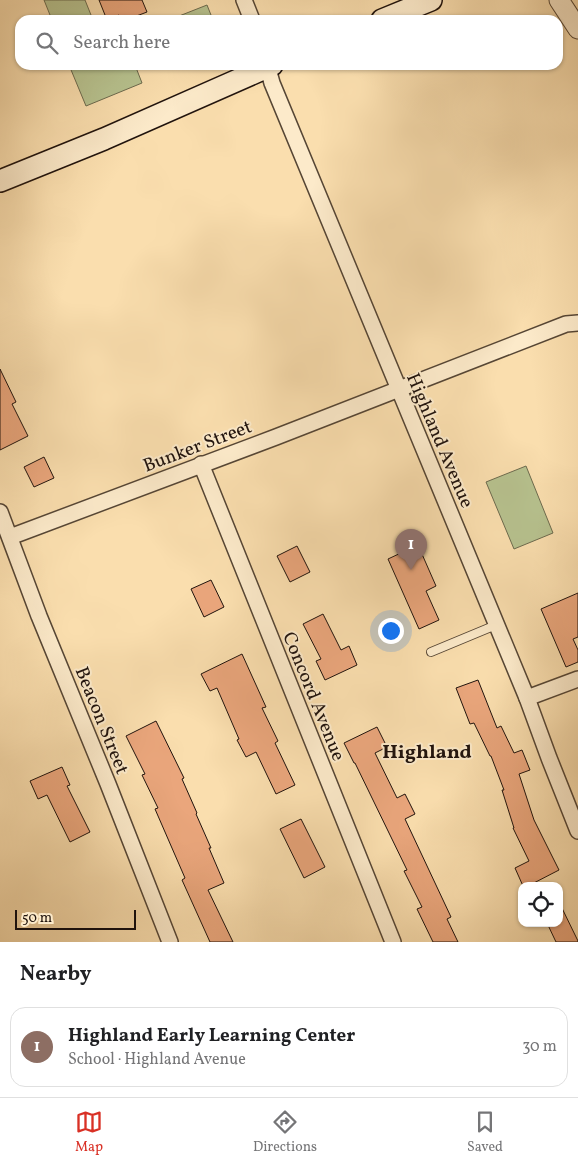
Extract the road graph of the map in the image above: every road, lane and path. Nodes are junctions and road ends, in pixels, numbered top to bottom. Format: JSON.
{"nodes":[{"id":1,"x":244,"y":0,"type":"edge"},
{"id":2,"x":431,"y":0,"type":"edge"},
{"id":3,"x":559,"y":0,"type":"edge"},
{"id":4,"x":250,"y":15,"type":"edge"},
{"id":5,"x":394,"y":15,"type":"edge"},
{"id":6,"x":578,"y":29,"type":"edge"},
{"id":7,"x":260,"y":70,"type":"edge"},
{"id":8,"x":270,"y":70,"type":"edge"},
{"id":9,"x":0,"y":181,"type":"edge"},
{"id":10,"x":578,"y":323,"type":"edge"},
{"id":11,"x":399,"y":390,"type":"junction"},
{"id":12,"x":201,"y":464,"type":"junction"},
{"id":13,"x":0,"y":512,"type":"edge"},
{"id":14,"x":10,"y":537,"type":"junction"},
{"id":15,"x":496,"y":625,"type":"junction"},
{"id":16,"x":430,"y":652,"type":"dead end"},
{"id":17,"x":578,"y":679,"type":"edge"},
{"id":18,"x":527,"y":698,"type":"junction"},
{"id":19,"x":578,"y":831,"type":"edge"},
{"id":20,"x":170,"y":942,"type":"edge"},
{"id":21,"x":393,"y":942,"type":"edge"}],
"edges":[{"from":1,"to":4,"type":"street"},
{"from":2,"to":5,"type":"main road"},
{"from":3,"to":6,"type":"street"},
{"from":7,"to":9,"type":"main road"},
{"from":8,"to":11,"type":"street","name":"Highland Avenue"},
{"from":10,"to":11,"type":"street","name":"Bunker Street"},
{"from":11,"to":12,"type":"street","name":"Bunker Street"},
{"from":11,"to":15,"type":"street","name":"Highland Avenue"},
{"from":12,"to":14,"type":"street","name":"Bunker Street"},
{"from":12,"to":21,"type":"street","name":"Concord Avenue"},
{"from":13,"to":14,"type":"street","name":"Beacon Street"},
{"from":14,"to":20,"type":"street","name":"Beacon Street"},
{"from":15,"to":16,"type":"lane"},
{"from":15,"to":18,"type":"street","name":"Highland Avenue"},
{"from":17,"to":18,"type":"street"},
{"from":18,"to":19,"type":"street","name":"Highland Avenue"}]}
